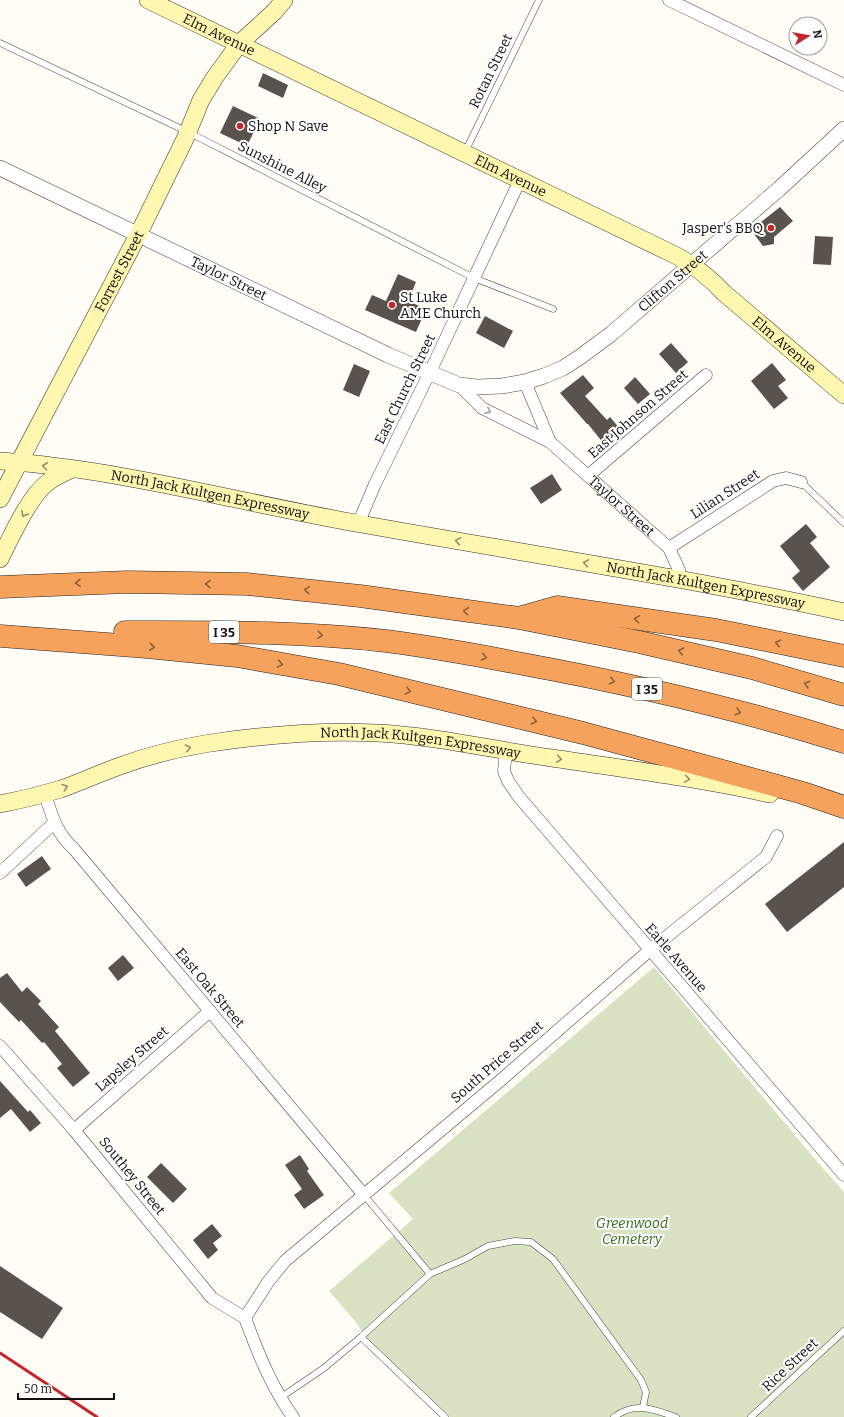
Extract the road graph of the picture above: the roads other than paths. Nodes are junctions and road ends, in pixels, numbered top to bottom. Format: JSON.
{"nodes":[{"id":1,"x":148,"y":0,"type":"edge"},
{"id":2,"x":284,"y":0,"type":"edge"},
{"id":3,"x":539,"y":0,"type":"edge"},
{"id":4,"x":669,"y":0,"type":"edge"},
{"id":5,"x":0,"y":43,"type":"edge"},
{"id":6,"x":239,"y":44,"type":"junction"},
{"id":7,"x":844,"y":84,"type":"edge"},
{"id":8,"x":844,"y":129,"type":"edge"},
{"id":9,"x":188,"y":132,"type":"junction"},
{"id":10,"x":464,"y":153,"type":"junction"},
{"id":11,"x":0,"y":168,"type":"edge"},
{"id":12,"x":520,"y":180,"type":"junction"},
{"id":13,"x":138,"y":235,"type":"junction"},
{"id":14,"x":692,"y":264,"type":"junction"},
{"id":15,"x":474,"y":278,"type":"junction"},
{"id":16,"x":553,"y":309,"type":"dead end"},
{"id":17,"x":430,"y":372,"type":"junction"},
{"id":18,"x":706,"y":375,"type":"dead end"},
{"id":19,"x":525,"y":382,"type":"junction"},
{"id":20,"x":459,"y":385,"type":"junction"},
{"id":21,"x":843,"y":392,"type":"edge"},
{"id":22,"x":550,"y":442,"type":"junction"},
{"id":23,"x":0,"y":461,"type":"edge"},
{"id":24,"x":20,"y":462,"type":"junction"},
{"id":25,"x":72,"y":469,"type":"junction"},
{"id":26,"x":589,"y":475,"type":"junction"},
{"id":27,"x":801,"y":482,"type":"joint"},
{"id":28,"x":0,"y":499,"type":"edge"},
{"id":29,"x":844,"y":523,"type":"edge"},
{"id":30,"x":358,"y":524,"type":"junction"},
{"id":31,"x":669,"y":548,"type":"junction"},
{"id":32,"x":3,"y":552,"type":"edge"},
{"id":33,"x":680,"y":579,"type":"junction"},
{"id":34,"x":0,"y":587,"type":"edge"},
{"id":35,"x":844,"y":612,"type":"edge"},
{"id":36,"x":519,"y":618,"type":"junction"},
{"id":37,"x":0,"y":636,"type":"edge"},
{"id":38,"x":844,"y":656,"type":"edge"},
{"id":39,"x":844,"y":695,"type":"edge"},
{"id":40,"x":844,"y":742,"type":"edge"},
{"id":41,"x":506,"y":751,"type":"junction"},
{"id":42,"x":45,"y":794,"type":"junction"},
{"id":43,"x":0,"y":804,"type":"edge"},
{"id":44,"x":844,"y":808,"type":"edge"},
{"id":45,"x":844,"y":813,"type":"edge"},
{"id":46,"x":54,"y":823,"type":"junction"},
{"id":47,"x":776,"y":836,"type":"dead end"},
{"id":48,"x":0,"y":873,"type":"edge"},
{"id":49,"x":650,"y":950,"type":"junction"},
{"id":50,"x":210,"y":1011,"type":"junction"},
{"id":51,"x":0,"y":1046,"type":"edge"},
{"id":52,"x":74,"y":1130,"type":"junction"},
{"id":53,"x":844,"y":1175,"type":"edge"},
{"id":54,"x":364,"y":1196,"type":"junction"},
{"id":55,"x":430,"y":1274,"type":"junction"},
{"id":56,"x":245,"y":1318,"type":"junction"},
{"id":57,"x":844,"y":1331,"type":"edge"},
{"id":58,"x":361,"y":1337,"type":"junction"},
{"id":59,"x":280,"y":1398,"type":"junction"},
{"id":60,"x":642,"y":1407,"type":"junction"},
{"id":61,"x":293,"y":1417,"type":"edge"},
{"id":62,"x":445,"y":1417,"type":"edge"},
{"id":63,"x":614,"y":1417,"type":"edge"},
{"id":64,"x":676,"y":1417,"type":"edge"},
{"id":65,"x":752,"y":1417,"type":"edge"}],
"edges":[{"from":1,"to":6,"type":"main road","name":"Elm Avenue"},
{"from":2,"to":6,"type":"main road","name":"Forrest Street"},
{"from":3,"to":10,"type":"lane","name":"Rotan Street"},
{"from":4,"to":7,"type":"street"},
{"from":5,"to":9,"type":"lane","name":"Sunshine Alley"},
{"from":6,"to":9,"type":"main road","name":"Forrest Street"},
{"from":6,"to":10,"type":"main road","name":"Elm Avenue"},
{"from":8,"to":14,"type":"street","name":"Clifton Street"},
{"from":9,"to":13,"type":"main road","name":"Forrest Street"},
{"from":9,"to":15,"type":"lane","name":"Sunshine Alley"},
{"from":10,"to":12,"type":"main road","name":"Elm Avenue"},
{"from":11,"to":13,"type":"street","name":"Taylor Street"},
{"from":12,"to":14,"type":"main road","name":"Elm Avenue"},
{"from":12,"to":15,"type":"street","name":"East Church Street"},
{"from":13,"to":17,"type":"street","name":"Taylor Street"},
{"from":13,"to":24,"type":"main road","name":"Forrest Street"},
{"from":14,"to":19,"type":"street","name":"Clifton Street"},
{"from":14,"to":21,"type":"main road","name":"Elm Avenue"},
{"from":15,"to":16,"type":"lane","name":"Sunshine Alley"},
{"from":15,"to":17,"type":"street","name":"East Church Street"},
{"from":17,"to":20,"type":"street","name":"Taylor Street"},
{"from":17,"to":30,"type":"street","name":"East Church Street"},
{"from":18,"to":26,"type":"street","name":"East Johnson Street"},
{"from":19,"to":20,"type":"street","name":"Taylor Street"},
{"from":19,"to":22,"type":"street","name":"Taylor Street"},
{"from":20,"to":22,"type":"street","name":"Taylor Street","one_way":true},
{"from":22,"to":26,"type":"street","name":"Taylor Street"},
{"from":23,"to":24,"type":"main road","name":"North Jack Kultgen Expressway"},
{"from":25,"to":24,"type":"main road","name":"North Jack Kultgen Expressway","one_way":true},
{"from":24,"to":28,"type":"main road","name":"Forrest Street"},
{"from":25,"to":30,"type":"main road","name":"North Jack Kultgen Expressway"},
{"from":25,"to":32,"type":"main road","one_way":true},
{"from":26,"to":31,"type":"street","name":"Taylor Street"},
{"from":27,"to":29,"type":"lane"},
{"from":27,"to":31,"type":"street","name":"Lilian Street"},
{"from":33,"to":30,"type":"main road","name":"North Jack Kultgen Expressway","one_way":true},
{"from":31,"to":33,"type":"street","name":"Taylor Street"},
{"from":33,"to":35,"type":"main road","name":"North Jack Kultgen Expressway"},
{"from":36,"to":34,"type":"highway","one_way":true},
{"from":38,"to":36,"type":"highway","one_way":true},
{"from":39,"to":36,"type":"highway","one_way":true},
{"from":37,"to":40,"type":"highway","number":"I 35","one_way":true},
{"from":37,"to":44,"type":"highway","one_way":true},
{"from":42,"to":41,"type":"main road","name":"North Jack Kultgen Expressway","one_way":true},
{"from":41,"to":45,"type":"main road","name":"North Jack Kultgen Expressway","one_way":true},
{"from":41,"to":49,"type":"street","name":"Earle Avenue"},
{"from":42,"to":43,"type":"main road","name":"North Jack Kultgen Expressway"},
{"from":42,"to":46,"type":"street","name":"East Oak Street"},
{"from":46,"to":48,"type":"street"},
{"from":46,"to":50,"type":"street","name":"East Oak Street"},
{"from":47,"to":49,"type":"street","name":"South Price Street"},
{"from":49,"to":53,"type":"street","name":"Earle Avenue"},
{"from":49,"to":54,"type":"street","name":"South Price Street"},
{"from":50,"to":52,"type":"street","name":"Lapsley Street"},
{"from":50,"to":54,"type":"street","name":"East Oak Street"},
{"from":51,"to":52,"type":"street","name":"Southey Street"},
{"from":52,"to":56,"type":"street","name":"Southey Street"},
{"from":54,"to":55,"type":"lane"},
{"from":54,"to":56,"type":"street","name":"South Price Street"},
{"from":55,"to":58,"type":"lane"},
{"from":55,"to":60,"type":"lane"},
{"from":56,"to":59,"type":"street"},
{"from":57,"to":65,"type":"lane","name":"Rice Street"},
{"from":58,"to":59,"type":"lane"},
{"from":58,"to":62,"type":"lane"},
{"from":59,"to":61,"type":"street"},
{"from":60,"to":63,"type":"lane"},
{"from":60,"to":64,"type":"lane"}]}
